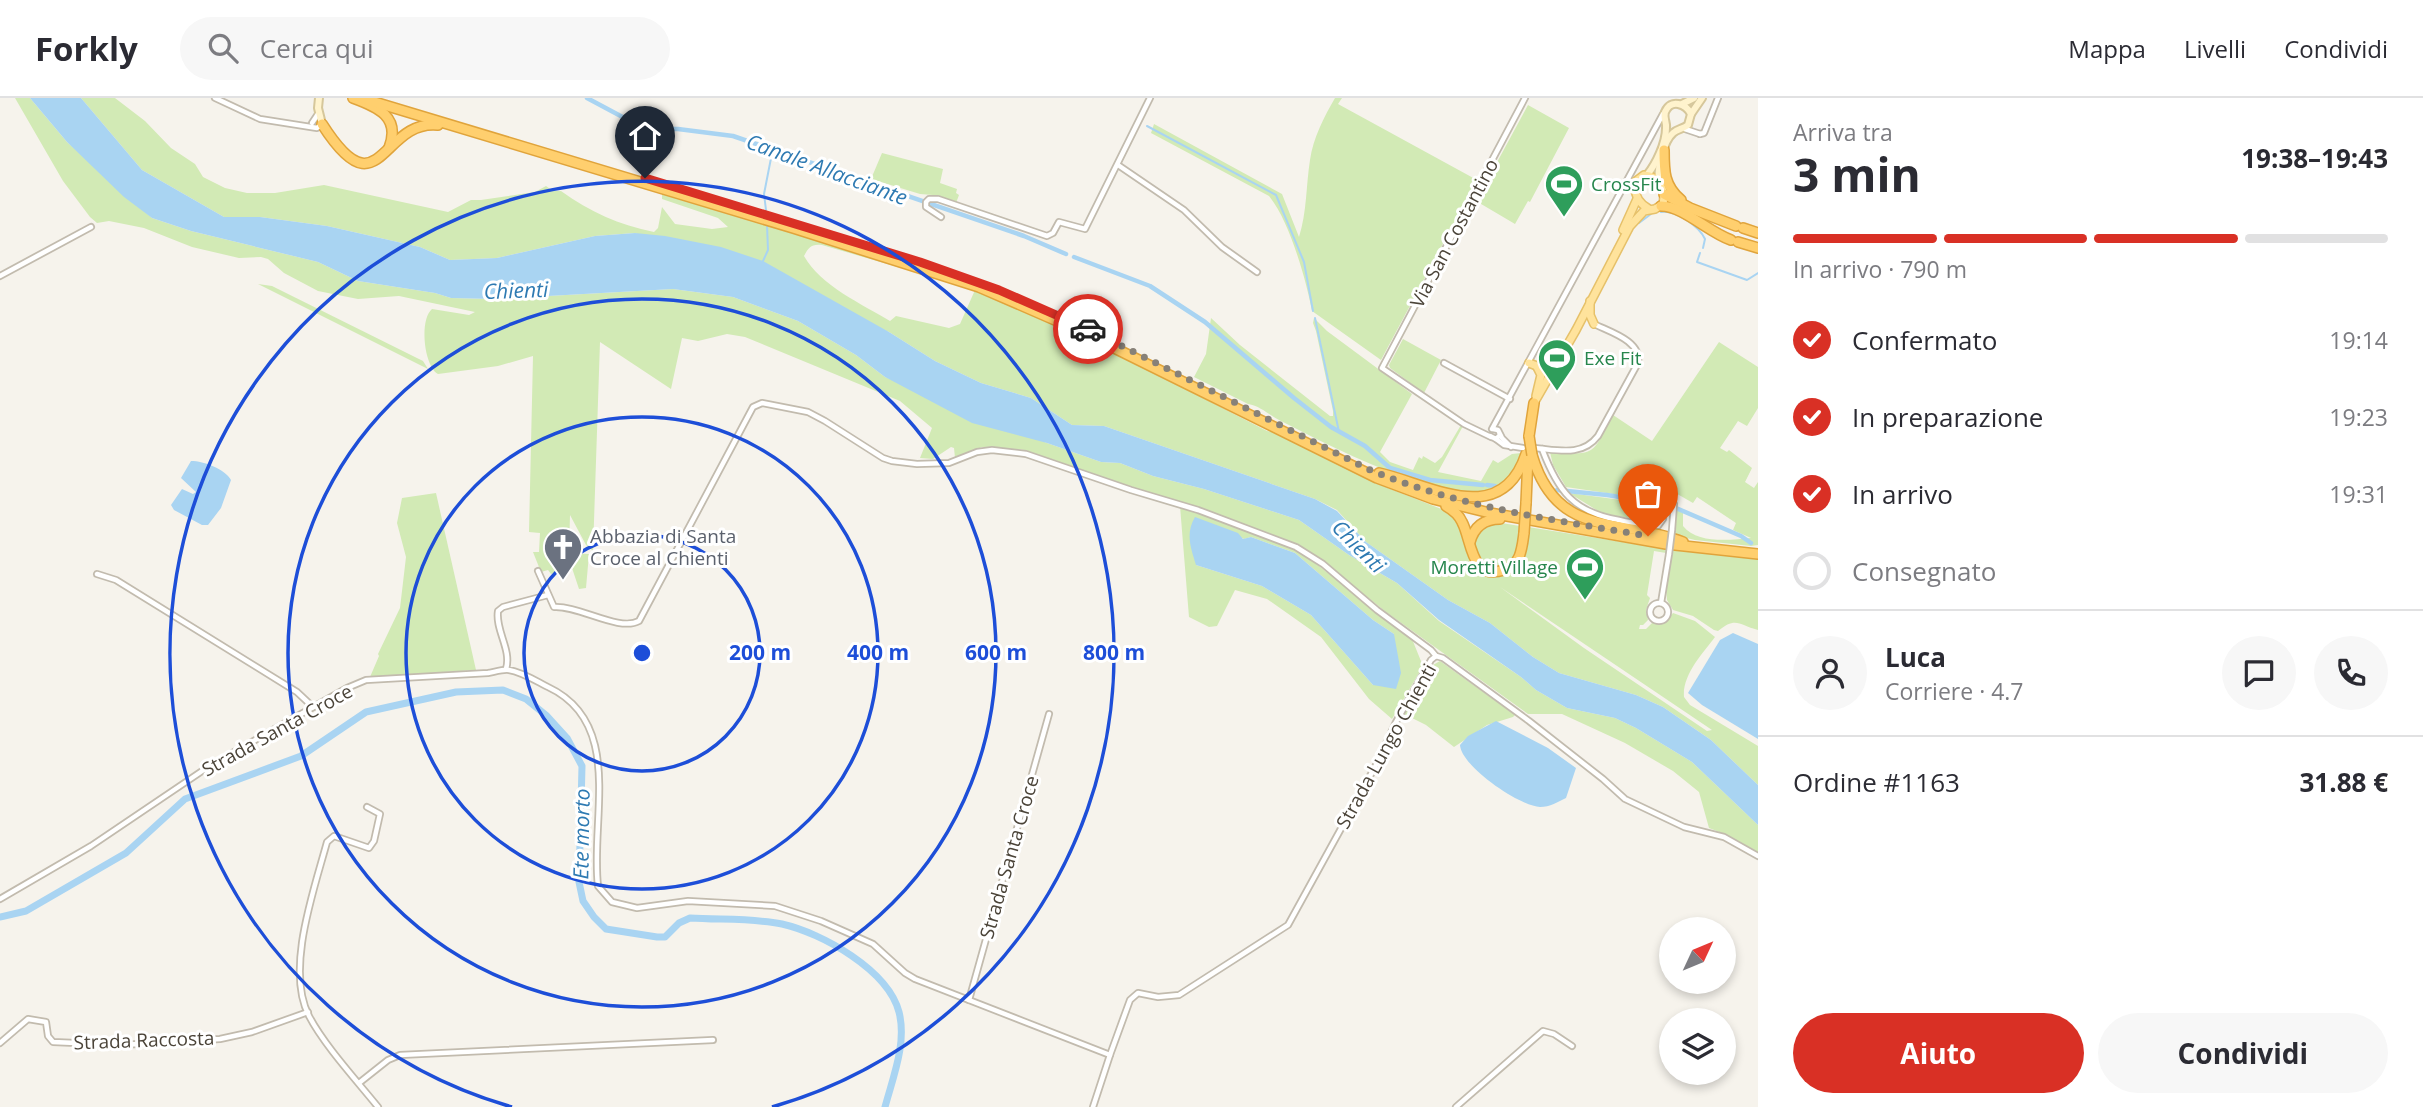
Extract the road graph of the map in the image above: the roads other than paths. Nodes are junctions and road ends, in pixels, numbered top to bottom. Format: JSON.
{"nodes":[{"id":1,"x":215,"y":98,"type":"edge"},
{"id":2,"x":320,"y":98,"type":"edge"},
{"id":3,"x":354,"y":98,"type":"edge"},
{"id":4,"x":361,"y":98,"type":"edge"},
{"id":5,"x":377,"y":98,"type":"edge"},
{"id":6,"x":1150,"y":98,"type":"edge"},
{"id":7,"x":1525,"y":98,"type":"edge"},
{"id":8,"x":1670,"y":98,"type":"edge"},
{"id":9,"x":1694,"y":98,"type":"edge"},
{"id":10,"x":1702,"y":98,"type":"edge"},
{"id":11,"x":1718,"y":98,"type":"edge"},
{"id":12,"x":1680,"y":104,"type":"junction"},
{"id":13,"x":1667,"y":109,"type":"junction"},
{"id":14,"x":1691,"y":118,"type":"junction"},
{"id":15,"x":1667,"y":125,"type":"junction"},
{"id":16,"x":317,"y":127,"type":"junction"},
{"id":17,"x":1682,"y":129,"type":"junction"},
{"id":18,"x":1654,"y":131,"type":"junction"},
{"id":19,"x":1700,"y":134,"type":"junction"},
{"id":20,"x":1665,"y":136,"type":"junction"},
{"id":21,"x":527,"y":149,"type":"junction"},
{"id":22,"x":1664,"y":150,"type":"junction"},
{"id":23,"x":387,"y":152,"type":"junction"},
{"id":24,"x":1118,"y":165,"type":"junction"},
{"id":25,"x":1647,"y":175,"type":"junction"},
{"id":26,"x":644,"y":181,"type":"junction"},
{"id":27,"x":1659,"y":183,"type":"junction"},
{"id":28,"x":1664,"y":194,"type":"junction"},
{"id":29,"x":1637,"y":199,"type":"junction"},
{"id":30,"x":1661,"y":206,"type":"junction"},
{"id":31,"x":1690,"y":208,"type":"junction"},
{"id":32,"x":1649,"y":209,"type":"junction"},
{"id":33,"x":941,"y":217,"type":"dead end"},
{"id":34,"x":91,"y":227,"type":"dead end"},
{"id":35,"x":1758,"y":233,"type":"edge"},
{"id":36,"x":1758,"y":248,"type":"edge"},
{"id":37,"x":1257,"y":272,"type":"dead end"},
{"id":38,"x":0,"y":276,"type":"edge"},
{"id":39,"x":1591,"y":298,"type":"junction"},
{"id":40,"x":1594,"y":324,"type":"junction"},
{"id":41,"x":1576,"y":330,"type":"junction"},
{"id":42,"x":1554,"y":362,"type":"junction"},
{"id":43,"x":1444,"y":363,"type":"dead end"},
{"id":44,"x":1533,"y":365,"type":"junction"},
{"id":45,"x":1510,"y":399,"type":"junction"},
{"id":46,"x":1535,"y":400,"type":"junction"},
{"id":47,"x":1495,"y":434,"type":"junction"},
{"id":48,"x":1542,"y":449,"type":"junction"},
{"id":49,"x":1529,"y":452,"type":"junction"},
{"id":50,"x":1378,"y":476,"type":"junction"},
{"id":51,"x":1581,"y":529,"type":"junction"},
{"id":52,"x":1683,"y":542,"type":"junction"},
{"id":53,"x":1470,"y":548,"type":"junction"},
{"id":54,"x":1755,"y":552,"type":"edge"},
{"id":55,"x":538,"y":571,"type":"dead end"},
{"id":56,"x":97,"y":574,"type":"dead end"},
{"id":57,"x":548,"y":595,"type":"junction"},
{"id":58,"x":1661,"y":603,"type":"junction"},
{"id":59,"x":1436,"y":656,"type":"junction"},
{"id":60,"x":506,"y":669,"type":"junction"},
{"id":61,"x":313,"y":707,"type":"junction"},
{"id":62,"x":1049,"y":714,"type":"dead end"},
{"id":63,"x":368,"y":807,"type":"dead end"},
{"id":64,"x":1758,"y":856,"type":"edge"},
{"id":65,"x":0,"y":899,"type":"edge"},
{"id":66,"x":969,"y":1000,"type":"junction"},
{"id":67,"x":307,"y":1012,"type":"junction"},
{"id":68,"x":713,"y":1040,"type":"dead end"},
{"id":69,"x":0,"y":1043,"type":"edge"},
{"id":70,"x":1572,"y":1046,"type":"dead end"},
{"id":71,"x":1110,"y":1055,"type":"junction"},
{"id":72,"x":359,"y":1083,"type":"junction"},
{"id":73,"x":378,"y":1107,"type":"edge"},
{"id":74,"x":1093,"y":1107,"type":"edge"},
{"id":75,"x":1456,"y":1107,"type":"edge"}],
"edges":[{"from":1,"to":16,"type":"street"},
{"from":2,"to":16,"type":"main road"},
{"from":3,"to":23,"type":"highway"},
{"from":4,"to":21,"type":"highway"},
{"from":5,"to":26,"type":"highway"},
{"from":6,"to":24,"type":"street"},
{"from":7,"to":47,"type":"street","name":"Via San Costantino"},
{"from":8,"to":12,"type":"street"},
{"from":8,"to":13,"type":"street"},
{"from":9,"to":12,"type":"main road"},
{"from":10,"to":14,"type":"main road"},
{"from":11,"to":19,"type":"street"},
{"from":12,"to":13,"type":"main road"},
{"from":12,"to":14,"type":"main road"},
{"from":13,"to":15,"type":"main road"},
{"from":13,"to":18,"type":"street"},
{"from":14,"to":17,"type":"main road"},
{"from":14,"to":19,"type":"street"},
{"from":15,"to":17,"type":"main road"},
{"from":15,"to":20,"type":"main road"},
{"from":16,"to":23,"type":"highway"},
{"from":17,"to":19,"type":"street"},
{"from":17,"to":22,"type":"main road"},
{"from":18,"to":20,"type":"street"},
{"from":18,"to":44,"type":"street"},
{"from":20,"to":25,"type":"main road"},
{"from":21,"to":23,"type":"highway"},
{"from":21,"to":26,"type":"highway"},
{"from":22,"to":27,"type":"main road"},
{"from":22,"to":31,"type":"highway"},
{"from":24,"to":33,"type":"street"},
{"from":24,"to":37,"type":"street"},
{"from":25,"to":27,"type":"main road"},
{"from":25,"to":29,"type":"main road"},
{"from":26,"to":50,"type":"highway"},
{"from":27,"to":28,"type":"main road"},
{"from":28,"to":30,"type":"main road"},
{"from":28,"to":31,"type":"highway"},
{"from":29,"to":32,"type":"main road"},
{"from":29,"to":42,"type":"main road"},
{"from":30,"to":32,"type":"main road"},
{"from":30,"to":36,"type":"highway"},
{"from":31,"to":35,"type":"highway"},
{"from":32,"to":39,"type":"main road"},
{"from":34,"to":38,"type":"street"},
{"from":39,"to":40,"type":"main road"},
{"from":39,"to":41,"type":"main road"},
{"from":40,"to":41,"type":"main road"},
{"from":40,"to":48,"type":"street"},
{"from":41,"to":46,"type":"main road"},
{"from":42,"to":44,"type":"main road"},
{"from":42,"to":46,"type":"main road"},
{"from":43,"to":45,"type":"street"},
{"from":44,"to":45,"type":"street"},
{"from":44,"to":46,"type":"main road"},
{"from":45,"to":47,"type":"street"},
{"from":46,"to":49,"type":"highway","bridge":true},
{"from":47,"to":49,"type":"street"},
{"from":48,"to":49,"type":"street"},
{"from":48,"to":58,"type":"street","bridge":true},
{"from":49,"to":50,"type":"highway"},
{"from":49,"to":52,"type":"highway"},
{"from":49,"to":53,"type":"highway","bridge":true},
{"from":50,"to":51,"type":"highway"},
{"from":50,"to":52,"type":"highway"},
{"from":50,"to":53,"type":"highway"},
{"from":51,"to":53,"type":"highway"},
{"from":51,"to":54,"type":"highway"},
{"from":52,"to":54,"type":"highway"},
{"from":55,"to":57,"type":"street"},
{"from":56,"to":61,"type":"street"},
{"from":57,"to":59,"type":"street"},
{"from":57,"to":60,"type":"street"},
{"from":58,"to":58,"type":"street"},
{"from":59,"to":64,"type":"street","name":"Strada Lungo Chienti"},
{"from":59,"to":71,"type":"street","name":"Strada Lungo Chienti"},
{"from":60,"to":61,"type":"street","name":"Strada Santa Croce"},
{"from":60,"to":66,"type":"street"},
{"from":61,"to":65,"type":"street","name":"Strada Santa Croce"},
{"from":62,"to":66,"type":"street","name":"Strada Santa Croce"},
{"from":63,"to":67,"type":"street"},
{"from":66,"to":71,"type":"street"},
{"from":67,"to":69,"type":"street","name":"Strada Raccosta"},
{"from":67,"to":72,"type":"street"},
{"from":68,"to":72,"type":"street"},
{"from":70,"to":75,"type":"street"},
{"from":71,"to":74,"type":"street"},
{"from":72,"to":73,"type":"street"}]}
